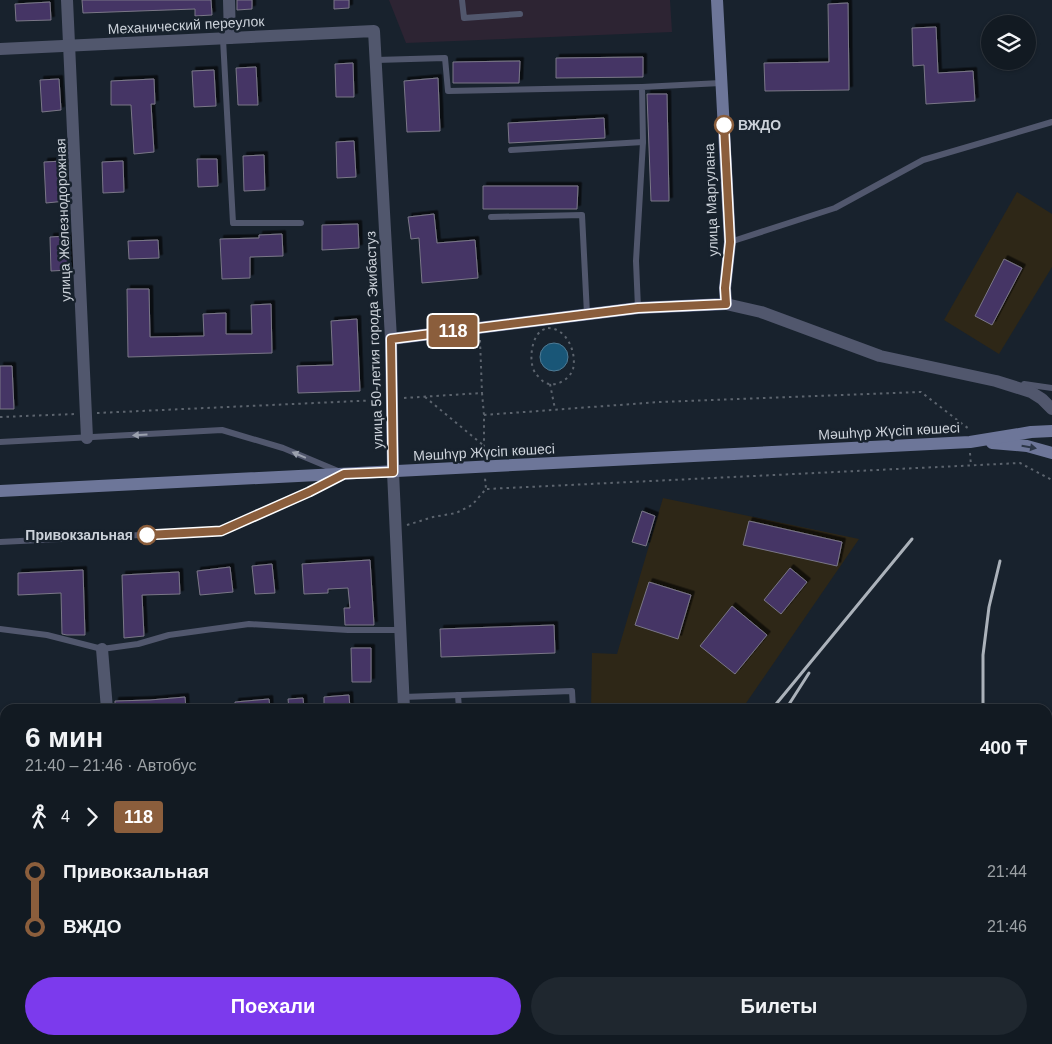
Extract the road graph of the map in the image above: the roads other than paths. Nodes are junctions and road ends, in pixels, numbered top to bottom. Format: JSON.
{"nodes":[{"id":1,"x":68,"y":0,"type":"edge"},
{"id":2,"x":229,"y":0,"type":"edge"},
{"id":3,"x":462,"y":0,"type":"edge"},
{"id":4,"x":717,"y":0,"type":"edge"},
{"id":5,"x":520,"y":14,"type":"dead end"},
{"id":6,"x":374,"y":31,"type":"joint"},
{"id":7,"x":226,"y":38,"type":"junction"},
{"id":8,"x":70,"y":46,"type":"junction"},
{"id":9,"x":0,"y":49,"type":"edge"},
{"id":10,"x":376,"y":60,"type":"junction"},
{"id":11,"x":721,"y":83,"type":"junction"},
{"id":12,"x":642,"y":87,"type":"junction"},
{"id":13,"x":1052,"y":122,"type":"edge"},
{"id":14,"x":643,"y":142,"type":"junction"},
{"id":15,"x":511,"y":150,"type":"dead end"},
{"id":16,"x":491,"y":217,"type":"dead end"},
{"id":17,"x":302,"y":223,"type":"dead end"},
{"id":18,"x":730,"y":242,"type":"junction"},
{"id":19,"x":726,"y":304,"type":"junction"},
{"id":20,"x":638,"y":308,"type":"junction"},
{"id":21,"x":587,"y":314,"type":"junction"},
{"id":22,"x":391,"y":339,"type":"junction"},
{"id":23,"x":996,"y":381,"type":"junction"},
{"id":24,"x":1052,"y":388,"type":"edge"},
{"id":25,"x":1052,"y":409,"type":"edge"},
{"id":26,"x":1052,"y":431,"type":"edge"},
{"id":27,"x":87,"y":438,"type":"junction"},
{"id":28,"x":0,"y":442,"type":"edge"},
{"id":29,"x":970,"y":442,"type":"junction"},
{"id":30,"x":1052,"y":452,"type":"edge"},
{"id":31,"x":393,"y":472,"type":"junction"},
{"id":32,"x":344,"y":474,"type":"junction"},
{"id":33,"x":0,"y":491,"type":"edge"},
{"id":34,"x":0,"y":542,"type":"edge"},
{"id":35,"x":0,"y":629,"type":"edge"},
{"id":36,"x":400,"y":630,"type":"junction"},
{"id":37,"x":102,"y":649,"type":"junction"},
{"id":38,"x":458,"y":695,"type":"junction"},
{"id":39,"x":403,"y":703,"type":"edge"},
{"id":40,"x":107,"y":704,"type":"edge"},
{"id":41,"x":459,"y":704,"type":"edge"},
{"id":42,"x":572,"y":704,"type":"edge"}],
"edges":[{"from":1,"to":8,"type":"street","name":"улица Железнодорожная"},
{"from":2,"to":7,"type":"street"},
{"from":3,"to":5,"type":"lane"},
{"from":4,"to":11,"type":"main road","name":"улица Маргулана"},
{"from":6,"to":7,"type":"street","name":"Механический переулок"},
{"from":6,"to":10,"type":"street","name":"улица 50-летия города Экибастуз"},
{"from":7,"to":8,"type":"street","name":"Механический переулок"},
{"from":7,"to":17,"type":"lane"},
{"from":8,"to":9,"type":"street","name":"Механический переулок"},
{"from":8,"to":27,"type":"street","name":"улица Железнодорожная"},
{"from":10,"to":12,"type":"lane"},
{"from":10,"to":22,"type":"street","name":"улица 50-летия города Экибастуз"},
{"from":11,"to":12,"type":"lane"},
{"from":11,"to":18,"type":"main road","name":"улица Маргулана"},
{"from":12,"to":14,"type":"lane"},
{"from":13,"to":18,"type":"lane"},
{"from":14,"to":15,"type":"lane"},
{"from":14,"to":20,"type":"lane"},
{"from":16,"to":21,"type":"lane"},
{"from":18,"to":19,"type":"main road","name":"улица Маргулана"},
{"from":19,"to":20,"type":"main road"},
{"from":19,"to":23,"type":"street"},
{"from":20,"to":21,"type":"main road"},
{"from":21,"to":22,"type":"main road"},
{"from":22,"to":31,"type":"main road","name":"улица 50-летия города Экибастуз"},
{"from":23,"to":24,"type":"lane"},
{"from":23,"to":25,"type":"street"},
{"from":26,"to":29,"type":"main road"},
{"from":27,"to":28,"type":"lane"},
{"from":32,"to":27,"type":"lane","one_way":true},
{"from":29,"to":30,"type":"main road","one_way":true},
{"from":29,"to":31,"type":"main road","name":"Мәшһүр Жүсіп көшесі"},
{"from":31,"to":32,"type":"main road","name":"Мәшһүр Жүсіп көшесі"},
{"from":31,"to":36,"type":"street","name":"улица 50-летия города Экибастуз"},
{"from":32,"to":33,"type":"main road","name":"Мәшһүр Жүсіп көшесі"},
{"from":32,"to":34,"type":"lane"},
{"from":35,"to":37,"type":"lane"},
{"from":36,"to":37,"type":"lane"},
{"from":36,"to":39,"type":"street","name":"улица 50-летия города Экибастуз"},
{"from":37,"to":40,"type":"street"},
{"from":38,"to":39,"type":"lane"},
{"from":38,"to":41,"type":"lane"},
{"from":38,"to":42,"type":"lane"}]}
